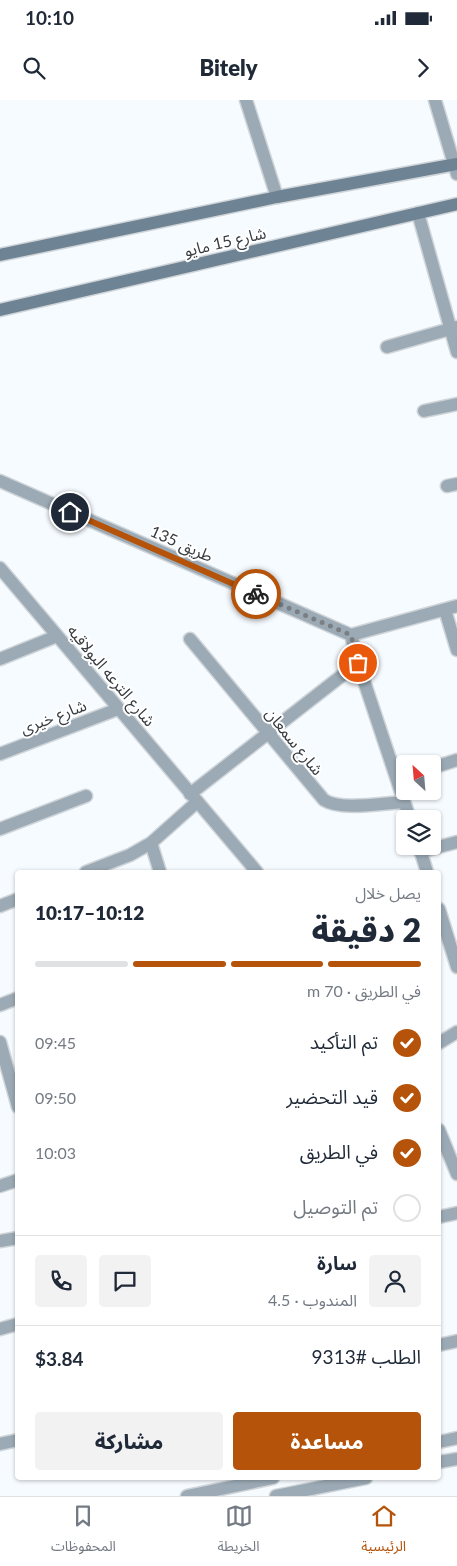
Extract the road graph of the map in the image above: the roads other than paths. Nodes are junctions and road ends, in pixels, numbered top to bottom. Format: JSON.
{"nodes":[{"id":1,"x":246,"y":100,"type":"edge"},
{"id":2,"x":435,"y":100,"type":"edge"},
{"id":3,"x":456,"y":167,"type":"edge"},
{"id":4,"x":277,"y":197,"type":"junction"},
{"id":5,"x":457,"y":204,"type":"edge"},
{"id":6,"x":418,"y":212,"type":"junction"},
{"id":7,"x":0,"y":255,"type":"edge"},
{"id":8,"x":0,"y":310,"type":"edge"},
{"id":9,"x":454,"y":328,"type":"edge"},
{"id":10,"x":387,"y":347,"type":"dead end"},
{"id":11,"x":457,"y":352,"type":"edge"},
{"id":12,"x":457,"y":404,"type":"edge"},
{"id":13,"x":424,"y":411,"type":"dead end"},
{"id":14,"x":0,"y":481,"type":"edge"},
{"id":15,"x":0,"y":568,"type":"edge"},
{"id":16,"x":451,"y":608,"type":"edge"},
{"id":17,"x":351,"y":635,"type":"junction"},
{"id":18,"x":58,"y":636,"type":"junction"},
{"id":19,"x":190,"y":639,"type":"dead end"},
{"id":20,"x":457,"y":650,"type":"edge"},
{"id":21,"x":0,"y":659,"type":"edge"},
{"id":22,"x":358,"y":663,"type":"junction"},
{"id":23,"x":118,"y":709,"type":"junction"},
{"id":24,"x":268,"y":733,"type":"junction"},
{"id":25,"x":0,"y":754,"type":"edge"},
{"id":26,"x":457,"y":760,"type":"edge"},
{"id":27,"x":396,"y":765,"type":"edge"},
{"id":28,"x":441,"y":765,"type":"edge"},
{"id":29,"x":86,"y":796,"type":"dead end"},
{"id":30,"x":193,"y":798,"type":"junction"},
{"id":31,"x":404,"y":802,"type":"joint"},
{"id":32,"x":407,"y":810,"type":"edge"},
{"id":33,"x":0,"y":829,"type":"edge"},
{"id":34,"x":457,"y":842,"type":"edge"},
{"id":35,"x":151,"y":843,"type":"junction"},
{"id":36,"x":441,"y":845,"type":"edge"},
{"id":37,"x":421,"y":855,"type":"edge"},
{"id":38,"x":91,"y":870,"type":"edge"},
{"id":39,"x":159,"y":870,"type":"edge"},
{"id":40,"x":255,"y":870,"type":"edge"},
{"id":41,"x":426,"y":870,"type":"edge"},
{"id":42,"x":15,"y":900,"type":"edge"},
{"id":43,"x":0,"y":906,"type":"edge"},
{"id":44,"x":441,"y":912,"type":"edge"},
{"id":45,"x":452,"y":931,"type":"edge"},
{"id":46,"x":457,"y":967,"type":"edge"},
{"id":47,"x":15,"y":999,"type":"edge"},
{"id":48,"x":0,"y":1005,"type":"edge"},
{"id":49,"x":457,"y":1032,"type":"edge"},
{"id":50,"x":0,"y":1042,"type":"edge"},
{"id":51,"x":441,"y":1042,"type":"edge"},
{"id":52,"x":15,"y":1087,"type":"edge"},
{"id":53,"x":441,"y":1135,"type":"edge"},
{"id":54,"x":457,"y":1174,"type":"edge"},
{"id":55,"x":15,"y":1181,"type":"edge"},
{"id":56,"x":0,"y":1186,"type":"edge"},
{"id":57,"x":457,"y":1213,"type":"edge"},
{"id":58,"x":441,"y":1217,"type":"edge"},
{"id":59,"x":15,"y":1238,"type":"edge"},
{"id":60,"x":0,"y":1241,"type":"edge"},
{"id":61,"x":15,"y":1325,"type":"edge"},
{"id":62,"x":0,"y":1329,"type":"edge"},
{"id":63,"x":457,"y":1341,"type":"edge"},
{"id":64,"x":441,"y":1345,"type":"edge"},
{"id":65,"x":457,"y":1438,"type":"edge"},
{"id":66,"x":15,"y":1441,"type":"edge"},
{"id":67,"x":441,"y":1442,"type":"edge"},
{"id":68,"x":0,"y":1444,"type":"edge"},
{"id":69,"x":457,"y":1459,"type":"edge"},
{"id":70,"x":441,"y":1462,"type":"edge"},
{"id":71,"x":266,"y":1480,"type":"edge"},
{"id":72,"x":356,"y":1480,"type":"edge"},
{"id":73,"x":245,"y":1486,"type":"edge"},
{"id":74,"x":187,"y":1496,"type":"edge"},
{"id":75,"x":276,"y":1496,"type":"edge"}],
"edges":[{"from":1,"to":4,"type":"street"},
{"from":2,"to":3,"type":"street"},
{"from":3,"to":4,"type":"main road","name":"شارع 15 مايو"},
{"from":4,"to":7,"type":"main road","name":"شارع 15 مايو"},
{"from":5,"to":6,"type":"main road","name":"شارع 15 مايو"},
{"from":6,"to":8,"type":"main road","name":"شارع 15 مايو"},
{"from":6,"to":9,"type":"street"},
{"from":9,"to":10,"type":"street"},
{"from":9,"to":11,"type":"street"},
{"from":12,"to":13,"type":"street"},
{"from":14,"to":17,"type":"street","name":"طريق 135"},
{"from":15,"to":18,"type":"street","name":"شارع الترعه البولاقيه"},
{"from":16,"to":17,"type":"street"},
{"from":16,"to":20,"type":"street"},
{"from":17,"to":22,"type":"street"},
{"from":18,"to":21,"type":"street"},
{"from":18,"to":23,"type":"street","name":"شارع الترعه البولاقيه"},
{"from":19,"to":24,"type":"street","name":"شارع سمعان"},
{"from":22,"to":24,"type":"street"},
{"from":22,"to":27,"type":"street"},
{"from":23,"to":25,"type":"street","name":"شارع خيرى"},
{"from":23,"to":30,"type":"street","name":"شارع الترعه البولاقيه"},
{"from":24,"to":30,"type":"street"},
{"from":24,"to":31,"type":"street","name":"شارع سمعان"},
{"from":26,"to":28,"type":"street"},
{"from":29,"to":33,"type":"street"},
{"from":30,"to":35,"type":"street"},
{"from":30,"to":40,"type":"street","name":"شارع الترعه البولاقيه"},
{"from":31,"to":32,"type":"street"},
{"from":34,"to":36,"type":"street"},
{"from":35,"to":38,"type":"street"},
{"from":35,"to":39,"type":"street"},
{"from":37,"to":41,"type":"street"},
{"from":42,"to":43,"type":"street"},
{"from":44,"to":45,"type":"street"},
{"from":45,"to":46,"type":"street"},
{"from":47,"to":48,"type":"street"},
{"from":49,"to":51,"type":"street"},
{"from":50,"to":52,"type":"street"},
{"from":53,"to":54,"type":"street"},
{"from":55,"to":56,"type":"street"},
{"from":57,"to":58,"type":"street"},
{"from":59,"to":60,"type":"street"},
{"from":61,"to":62,"type":"street"},
{"from":63,"to":64,"type":"street"},
{"from":65,"to":67,"type":"street"},
{"from":66,"to":68,"type":"street"},
{"from":69,"to":70,"type":"street"},
{"from":71,"to":73,"type":"street"},
{"from":72,"to":75,"type":"street"},
{"from":73,"to":74,"type":"street"}]}
